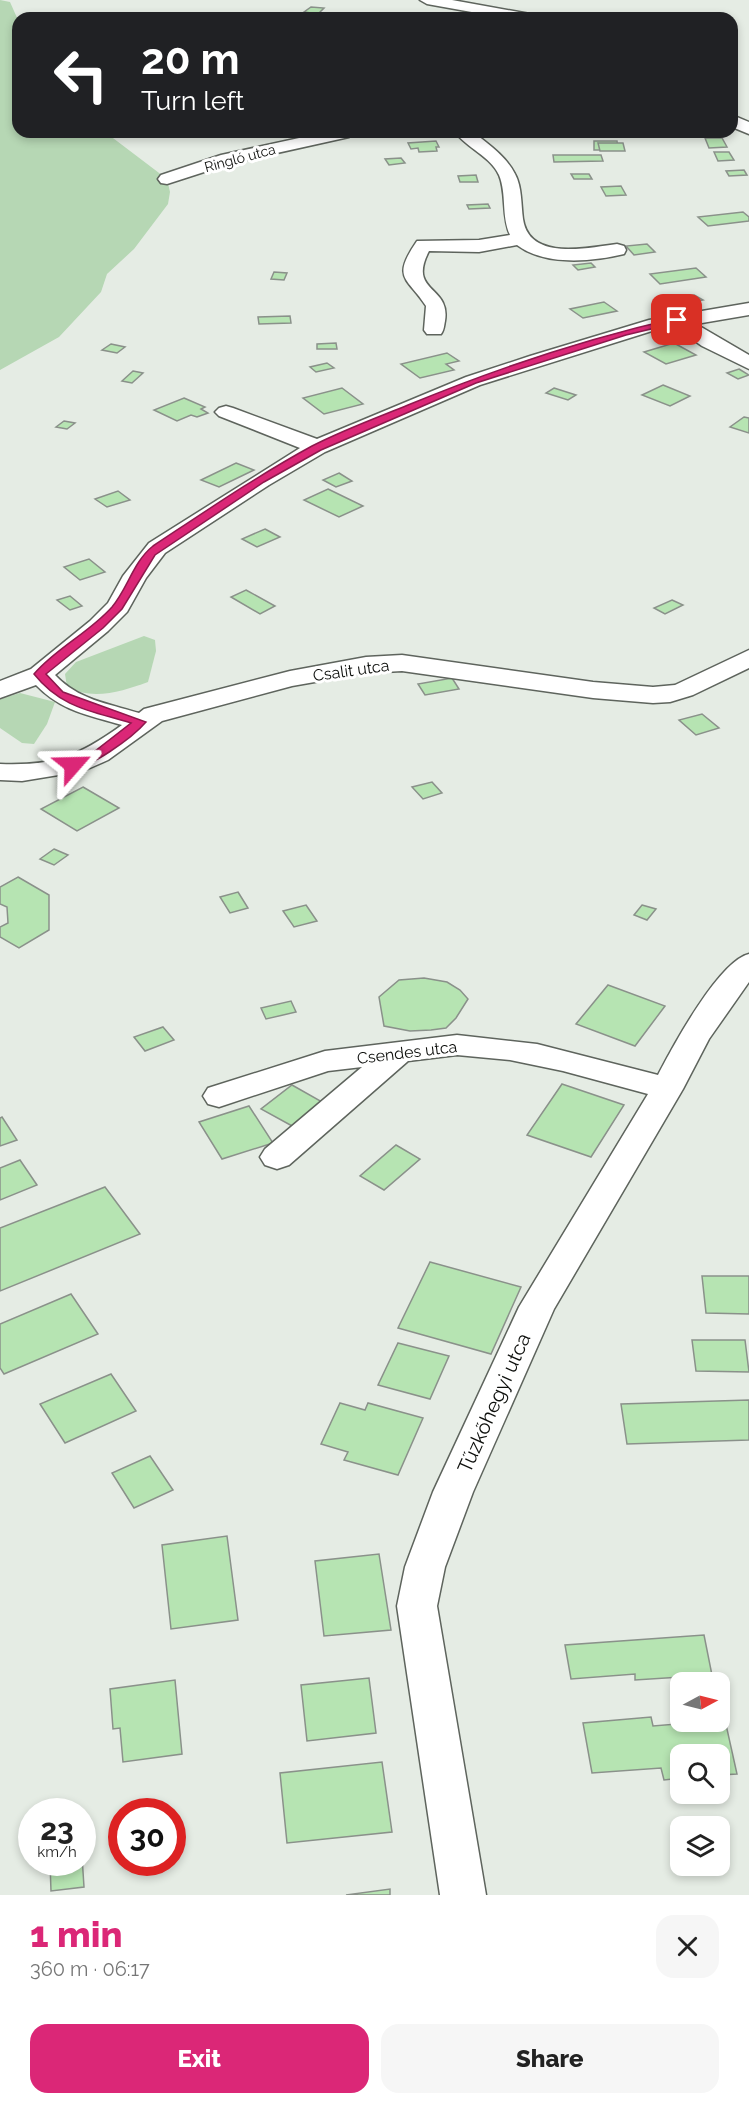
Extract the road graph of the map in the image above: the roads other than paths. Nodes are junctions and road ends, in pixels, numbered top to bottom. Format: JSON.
{"nodes":[{"id":1,"x":427,"y":0,"type":"edge"},
{"id":2,"x":496,"y":12,"type":"edge"},
{"id":3,"x":322,"y":138,"type":"edge"},
{"id":4,"x":470,"y":138,"type":"edge"},
{"id":5,"x":167,"y":179,"type":"dead end"},
{"id":6,"x":526,"y":243,"type":"junction"},
{"id":7,"x":617,"y":250,"type":"dead end"},
{"id":8,"x":749,"y":309,"type":"edge"},
{"id":9,"x":677,"y":320,"type":"junction"},
{"id":10,"x":434,"y":330,"type":"dead end"},
{"id":11,"x":749,"y":363,"type":"edge"},
{"id":12,"x":226,"y":412,"type":"dead end"},
{"id":13,"x":317,"y":447,"type":"junction"},
{"id":14,"x":749,"y":658,"type":"edge"},
{"id":15,"x":40,"y":674,"type":"junction"},
{"id":16,"x":0,"y":690,"type":"edge"},
{"id":17,"x":140,"y":722,"type":"junction"},
{"id":18,"x":0,"y":772,"type":"edge"},
{"id":19,"x":749,"y":963,"type":"edge"},
{"id":20,"x":397,"y":1054,"type":"junction"},
{"id":21,"x":668,"y":1089,"type":"junction"},
{"id":22,"x":219,"y":1096,"type":"dead end"},
{"id":23,"x":277,"y":1156,"type":"dead end"},
{"id":24,"x":463,"y":1895,"type":"edge"}],
"edges":[{"from":1,"to":2,"type":"street"},
{"from":3,"to":5,"type":"street","name":"Ringló utca"},
{"from":4,"to":6,"type":"street"},
{"from":6,"to":7,"type":"street"},
{"from":6,"to":10,"type":"street"},
{"from":8,"to":9,"type":"street"},
{"from":9,"to":11,"type":"street"},
{"from":9,"to":13,"type":"street"},
{"from":12,"to":13,"type":"street"},
{"from":13,"to":15,"type":"street"},
{"from":14,"to":17,"type":"street","name":"Csalit utca"},
{"from":15,"to":16,"type":"street"},
{"from":15,"to":17,"type":"street"},
{"from":17,"to":18,"type":"street","name":"Csalit utca"},
{"from":19,"to":21,"type":"street","name":"Tűzkőhegyi utca"},
{"from":20,"to":21,"type":"street","name":"Csendes utca"},
{"from":20,"to":22,"type":"street","name":"Csendes utca"},
{"from":20,"to":23,"type":"street"},
{"from":21,"to":24,"type":"street","name":"Tűzkőhegyi utca"}]}
